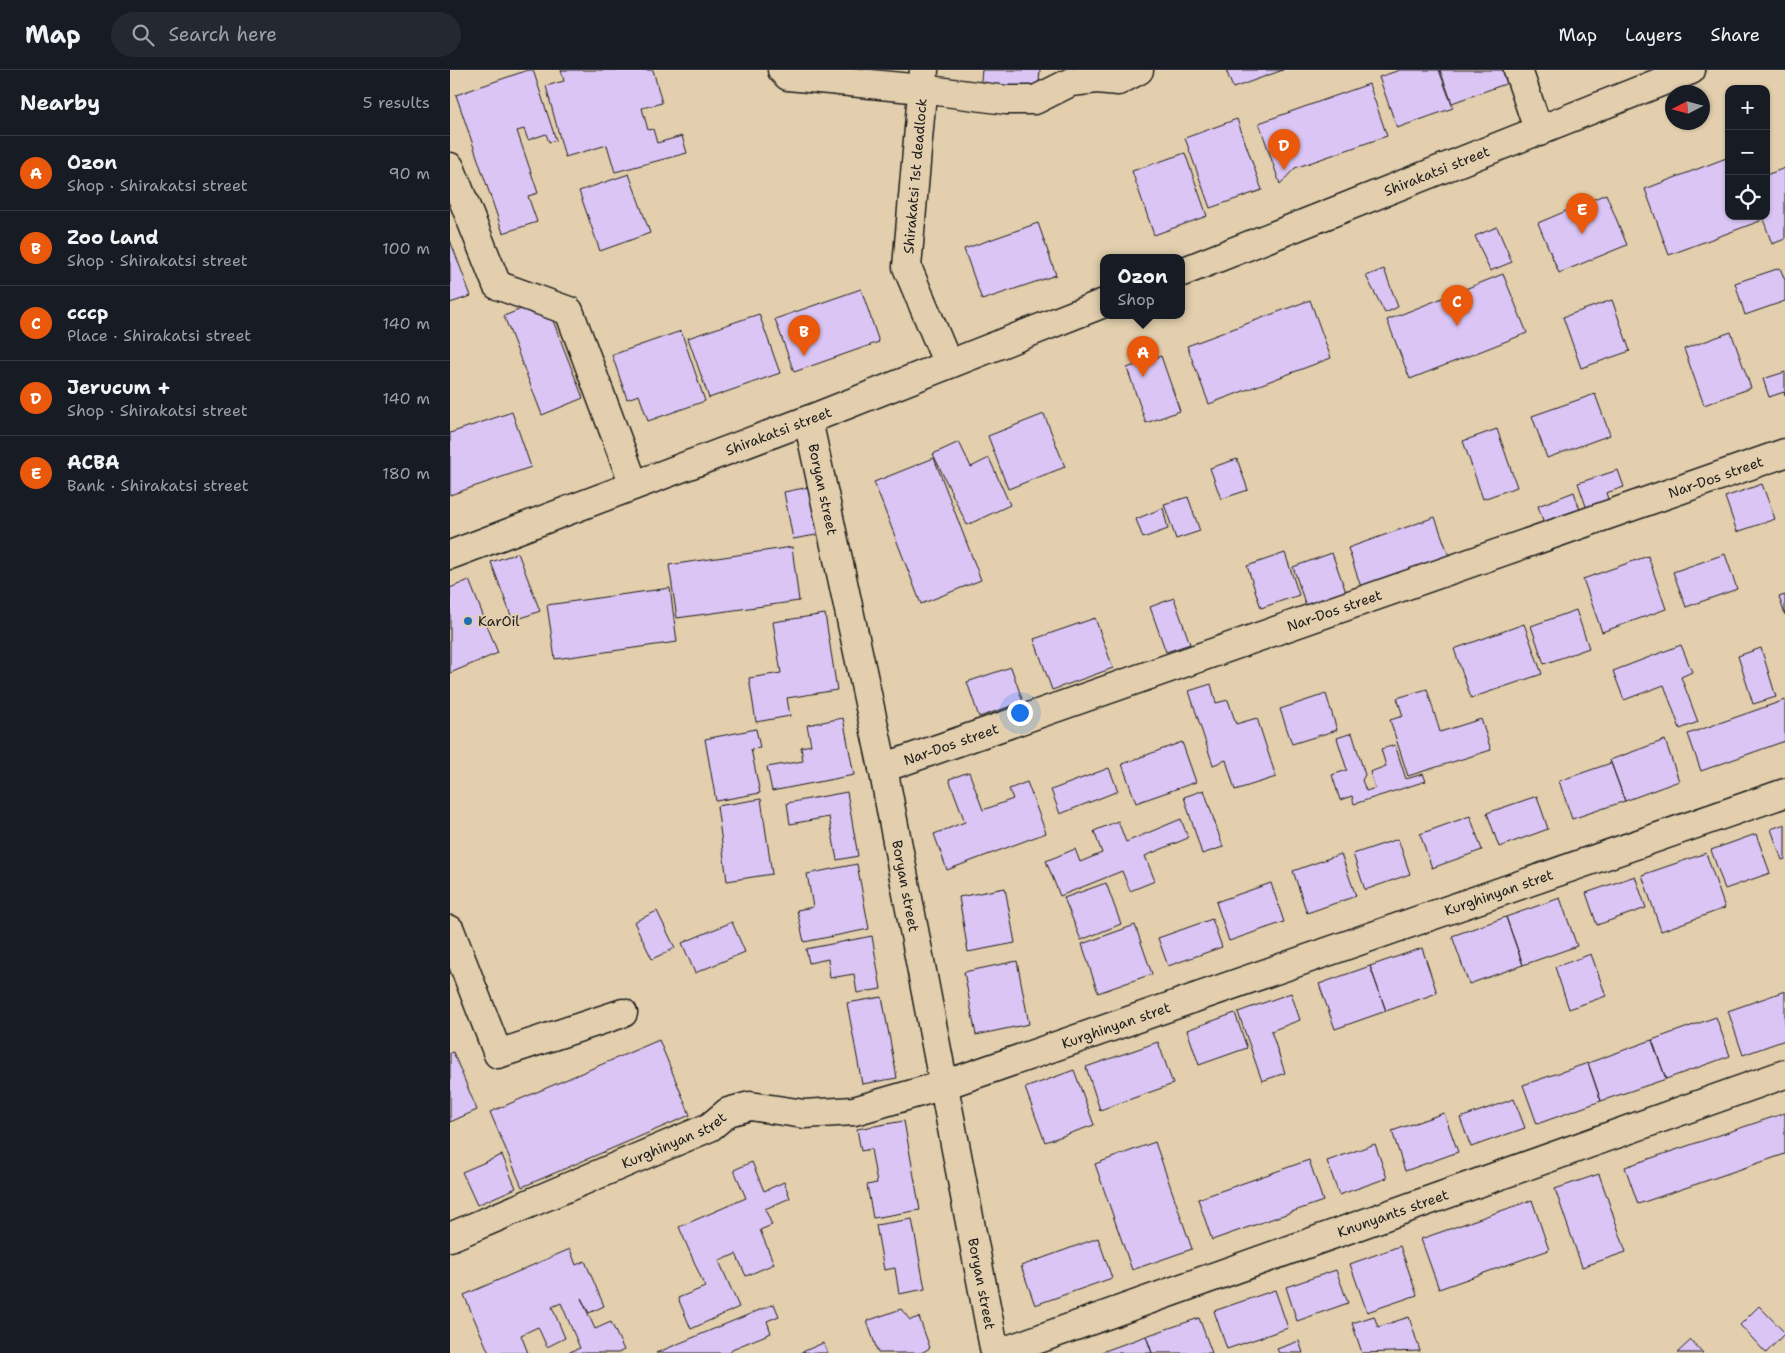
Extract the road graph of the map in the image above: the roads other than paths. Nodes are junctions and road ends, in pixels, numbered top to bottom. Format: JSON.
{"nodes":[{"id":1,"x":782,"y":70,"type":"edge"},
{"id":2,"x":1139,"y":70,"type":"edge"},
{"id":3,"x":1518,"y":70,"type":"edge"},
{"id":4,"x":1691,"y":70,"type":"edge"},
{"id":5,"x":923,"y":79,"type":"edge"},
{"id":6,"x":1539,"y":132,"type":"junction"},
{"id":7,"x":450,"y":167,"type":"edge"},
{"id":8,"x":1185,"y":271,"type":"edge"},
{"id":9,"x":1100,"y":305,"type":"edge"},
{"id":10,"x":948,"y":364,"type":"junction"},
{"id":11,"x":808,"y":420,"type":"junction"},
{"id":12,"x":1785,"y":453,"type":"edge"},
{"id":13,"x":634,"y":485,"type":"junction"},
{"id":14,"x":450,"y":555,"type":"edge"},
{"id":15,"x":883,"y":768,"type":"junction"},
{"id":16,"x":1785,"y":793,"type":"edge"},
{"id":17,"x":450,"y":930,"type":"edge"},
{"id":18,"x":623,"y":1013,"type":"dead end"},
{"id":19,"x":1785,"y":1074,"type":"edge"},
{"id":20,"x":944,"y":1085,"type":"junction"},
{"id":21,"x":450,"y":1236,"type":"edge"},
{"id":22,"x":995,"y":1353,"type":"edge"},
{"id":23,"x":999,"y":1353,"type":"edge"}],
"edges":[{"from":1,"to":5,"type":"street"},
{"from":2,"to":5,"type":"street"},
{"from":3,"to":6,"type":"street"},
{"from":4,"to":6,"type":"street","name":"Shirakatsi street"},
{"from":5,"to":10,"type":"street","name":"Shirakatsi 1st deadlock"},
{"from":6,"to":8,"type":"street","name":"Shirakatsi street"},
{"from":7,"to":13,"type":"street"},
{"from":9,"to":10,"type":"street","name":"Shirakatsi street"},
{"from":10,"to":11,"type":"street","name":"Shirakatsi street"},
{"from":11,"to":13,"type":"street","name":"Shirakatsi street"},
{"from":11,"to":15,"type":"street","name":"Boryan street"},
{"from":12,"to":15,"type":"street","name":"Nar-Dos street"},
{"from":13,"to":14,"type":"street","name":"Shirakatsi street"},
{"from":15,"to":20,"type":"street","name":"Boryan street"},
{"from":16,"to":20,"type":"street","name":"Kurghinyan stret"},
{"from":17,"to":18,"type":"street"},
{"from":19,"to":23,"type":"street","name":"Knunyants street"},
{"from":20,"to":21,"type":"street","name":"Kurghinyan stret"},
{"from":20,"to":22,"type":"street","name":"Boryan street"}]}
